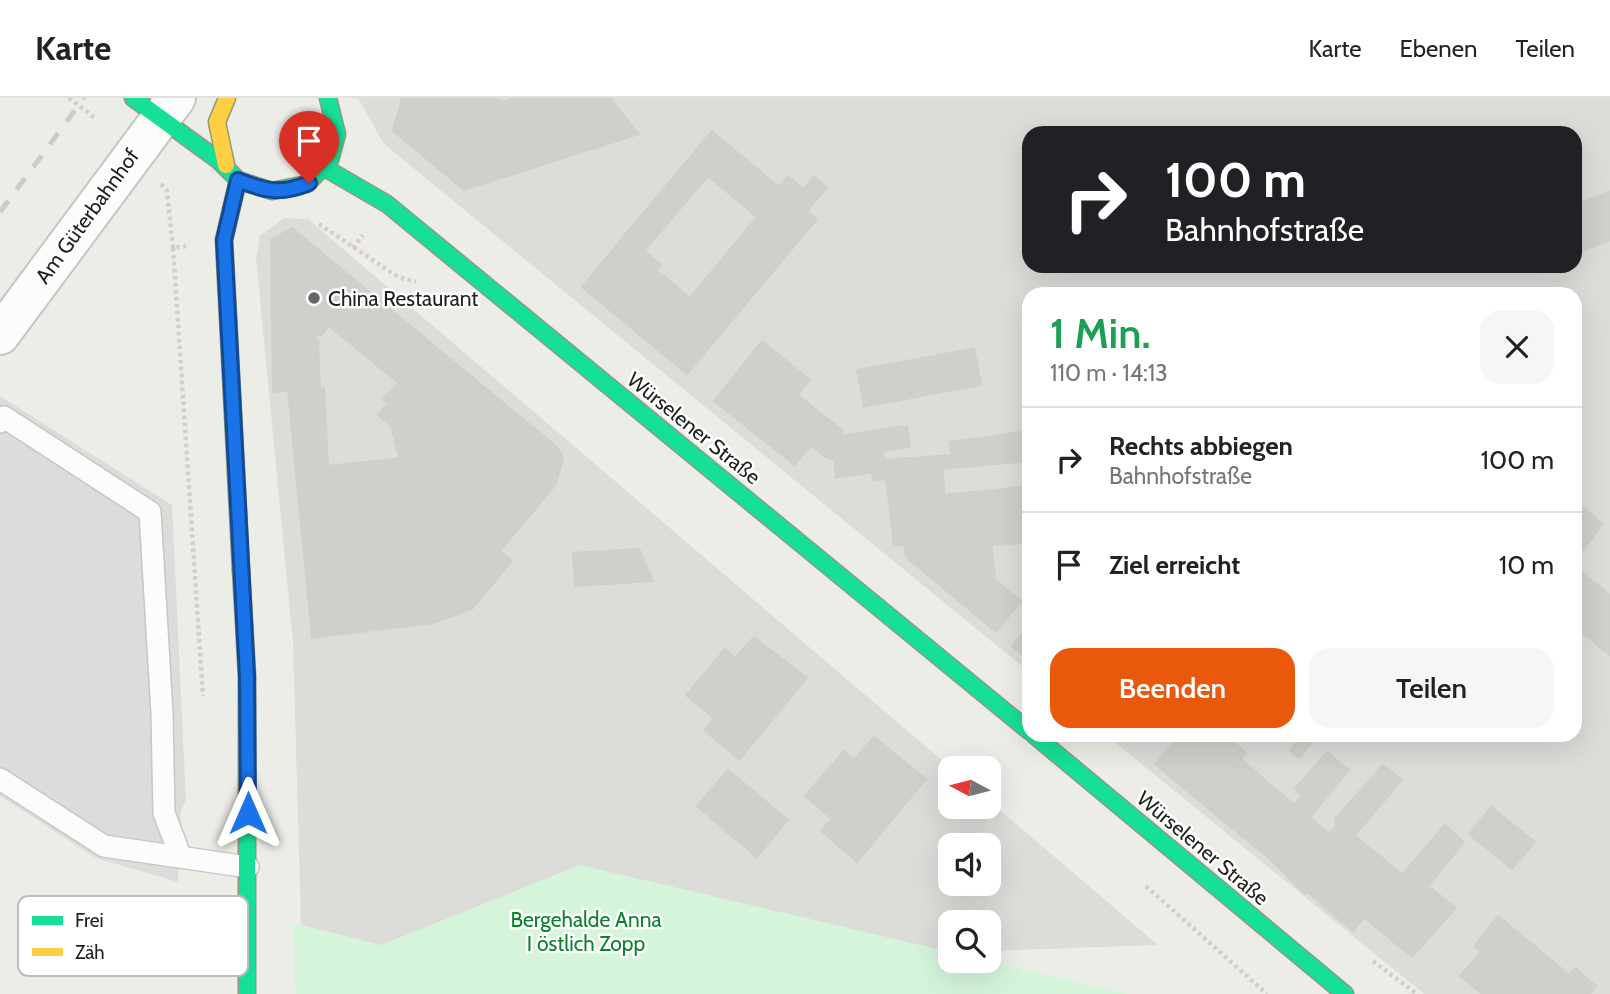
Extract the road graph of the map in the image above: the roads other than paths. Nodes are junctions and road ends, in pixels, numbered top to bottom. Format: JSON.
{"nodes":[{"id":1,"x":227,"y":98,"type":"edge"},
{"id":2,"x":328,"y":98,"type":"edge"},
{"id":3,"x":156,"y":105,"type":"edge"},
{"id":4,"x":226,"y":165,"type":"junction"},
{"id":5,"x":325,"y":168,"type":"junction"},
{"id":6,"x":238,"y":180,"type":"junction"},
{"id":7,"x":0,"y":335,"type":"edge"},
{"id":8,"x":0,"y":422,"type":"edge"},
{"id":9,"x":1022,"y":725,"type":"edge"},
{"id":10,"x":1042,"y":742,"type":"edge"},
{"id":11,"x":0,"y":779,"type":"edge"},
{"id":12,"x":180,"y":855,"type":"junction"},
{"id":13,"x":248,"y":867,"type":"junction"},
{"id":14,"x":248,"y":896,"type":"edge"},
{"id":15,"x":247,"y":976,"type":"edge"},
{"id":16,"x":247,"y":994,"type":"edge"},
{"id":17,"x":1345,"y":994,"type":"edge"}],
"edges":[{"from":1,"to":4,"type":"main road"},
{"from":2,"to":5,"type":"main road"},
{"from":3,"to":4,"type":"main road"},
{"from":3,"to":7,"type":"street","name":"Am Güterbahnhof"},
{"from":4,"to":6,"type":"main road"},
{"from":5,"to":6,"type":"main road"},
{"from":5,"to":9,"type":"main road","name":"Würselener Straße"},
{"from":6,"to":13,"type":"main road"},
{"from":8,"to":12,"type":"lane"},
{"from":10,"to":17,"type":"main road","name":"Würselener Straße"},
{"from":11,"to":12,"type":"lane"},
{"from":12,"to":13,"type":"lane"},
{"from":13,"to":14,"type":"main road"},
{"from":15,"to":16,"type":"main road"}]}
